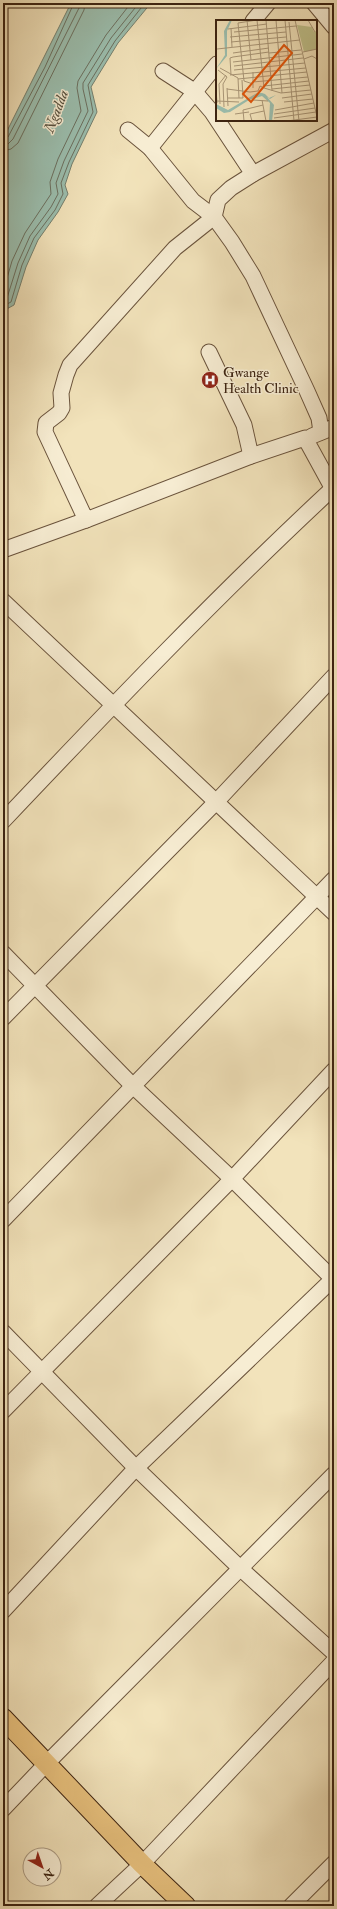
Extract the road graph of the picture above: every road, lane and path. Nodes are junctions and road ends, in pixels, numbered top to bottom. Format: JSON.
{"nodes":[{"id":1,"x":268,"y":3,"type":"edge"},
{"id":2,"x":314,"y":3,"type":"edge"},
{"id":3,"x":254,"y":20,"type":"edge"},
{"id":4,"x":334,"y":27,"type":"edge"},
{"id":5,"x":216,"y":65,"type":"edge"},
{"id":6,"x":163,"y":70,"type":"dead end"},
{"id":7,"x":194,"y":91,"type":"junction"},
{"id":8,"x":216,"y":118,"type":"edge"},
{"id":9,"x":218,"y":121,"type":"edge"},
{"id":10,"x":128,"y":130,"type":"dead end"},
{"id":11,"x":334,"y":130,"type":"edge"},
{"id":12,"x":150,"y":148,"type":"junction"},
{"id":13,"x":253,"y":174,"type":"junction"},
{"id":14,"x":214,"y":217,"type":"junction"},
{"id":15,"x":209,"y":352,"type":"dead end"},
{"id":16,"x":327,"y":430,"type":"edge"},
{"id":17,"x":305,"y":438,"type":"junction"},
{"id":18,"x":251,"y":456,"type":"junction"},
{"id":19,"x":333,"y":490,"type":"edge"},
{"id":20,"x":86,"y":520,"type":"junction"},
{"id":21,"x":3,"y":550,"type":"edge"},
{"id":22,"x":6,"y":610,"type":"edge"},
{"id":23,"x":334,"y":676,"type":"edge"},
{"id":24,"x":114,"y":704,"type":"junction"},
{"id":25,"x":217,"y":801,"type":"junction"},
{"id":26,"x":3,"y":821,"type":"edge"},
{"id":27,"x":334,"y":879,"type":"edge"},
{"id":28,"x":317,"y":896,"type":"junction"},
{"id":29,"x":334,"y":913,"type":"edge"},
{"id":30,"x":3,"y":954,"type":"edge"},
{"id":31,"x":36,"y":986,"type":"junction"},
{"id":32,"x":3,"y":1018,"type":"edge"},
{"id":33,"x":334,"y":1070,"type":"edge"},
{"id":34,"x":133,"y":1086,"type":"junction"},
{"id":35,"x":232,"y":1179,"type":"junction"},
{"id":36,"x":3,"y":1220,"type":"edge"},
{"id":37,"x":334,"y":1279,"type":"edge"},
{"id":38,"x":3,"y":1332,"type":"edge"},
{"id":39,"x":41,"y":1371,"type":"junction"},
{"id":40,"x":3,"y":1411,"type":"edge"},
{"id":41,"x":136,"y":1468,"type":"junction"},
{"id":42,"x":334,"y":1474,"type":"edge"},
{"id":43,"x":241,"y":1569,"type":"junction"},
{"id":44,"x":3,"y":1611,"type":"edge"},
{"id":45,"x":334,"y":1653,"type":"edge"},
{"id":46,"x":334,"y":1661,"type":"edge"},
{"id":47,"x":3,"y":1718,"type":"edge"},
{"id":48,"x":47,"y":1763,"type":"junction"},
{"id":49,"x":3,"y":1809,"type":"edge"},
{"id":50,"x":334,"y":1863,"type":"edge"},
{"id":51,"x":142,"y":1864,"type":"junction"},
{"id":52,"x":97,"y":1906,"type":"edge"},
{"id":53,"x":186,"y":1906,"type":"edge"},
{"id":54,"x":291,"y":1906,"type":"edge"}],
"edges":[{"from":1,"to":3,"type":"street"},
{"from":2,"to":4,"type":"street"},
{"from":5,"to":7,"type":"street"},
{"from":6,"to":7,"type":"street"},
{"from":7,"to":8,"type":"street"},
{"from":7,"to":12,"type":"street"},
{"from":9,"to":13,"type":"street"},
{"from":10,"to":12,"type":"street"},
{"from":11,"to":13,"type":"street"},
{"from":12,"to":14,"type":"street"},
{"from":13,"to":14,"type":"street"},
{"from":14,"to":16,"type":"street"},
{"from":14,"to":20,"type":"street"},
{"from":15,"to":18,"type":"street"},
{"from":16,"to":17,"type":"street"},
{"from":17,"to":18,"type":"street"},
{"from":17,"to":19,"type":"street"},
{"from":18,"to":20,"type":"street"},
{"from":19,"to":24,"type":"street"},
{"from":20,"to":21,"type":"street"},
{"from":22,"to":24,"type":"street"},
{"from":23,"to":25,"type":"street"},
{"from":24,"to":25,"type":"street"},
{"from":24,"to":26,"type":"street"},
{"from":25,"to":28,"type":"street"},
{"from":25,"to":31,"type":"street"},
{"from":27,"to":28,"type":"street"},
{"from":28,"to":29,"type":"street"},
{"from":28,"to":34,"type":"street"},
{"from":30,"to":31,"type":"street"},
{"from":31,"to":32,"type":"street"},
{"from":31,"to":34,"type":"street"},
{"from":33,"to":35,"type":"street"},
{"from":34,"to":35,"type":"street"},
{"from":34,"to":36,"type":"street"},
{"from":35,"to":37,"type":"street"},
{"from":35,"to":39,"type":"street"},
{"from":37,"to":41,"type":"street"},
{"from":38,"to":39,"type":"street"},
{"from":39,"to":40,"type":"street"},
{"from":39,"to":41,"type":"street"},
{"from":41,"to":43,"type":"street"},
{"from":41,"to":44,"type":"street"},
{"from":42,"to":43,"type":"street"},
{"from":43,"to":45,"type":"street"},
{"from":43,"to":48,"type":"street"},
{"from":46,"to":51,"type":"street"},
{"from":47,"to":48,"type":"main road"},
{"from":48,"to":49,"type":"street"},
{"from":48,"to":51,"type":"main road"},
{"from":50,"to":54,"type":"street"},
{"from":51,"to":52,"type":"street"},
{"from":51,"to":53,"type":"main road"}]}
